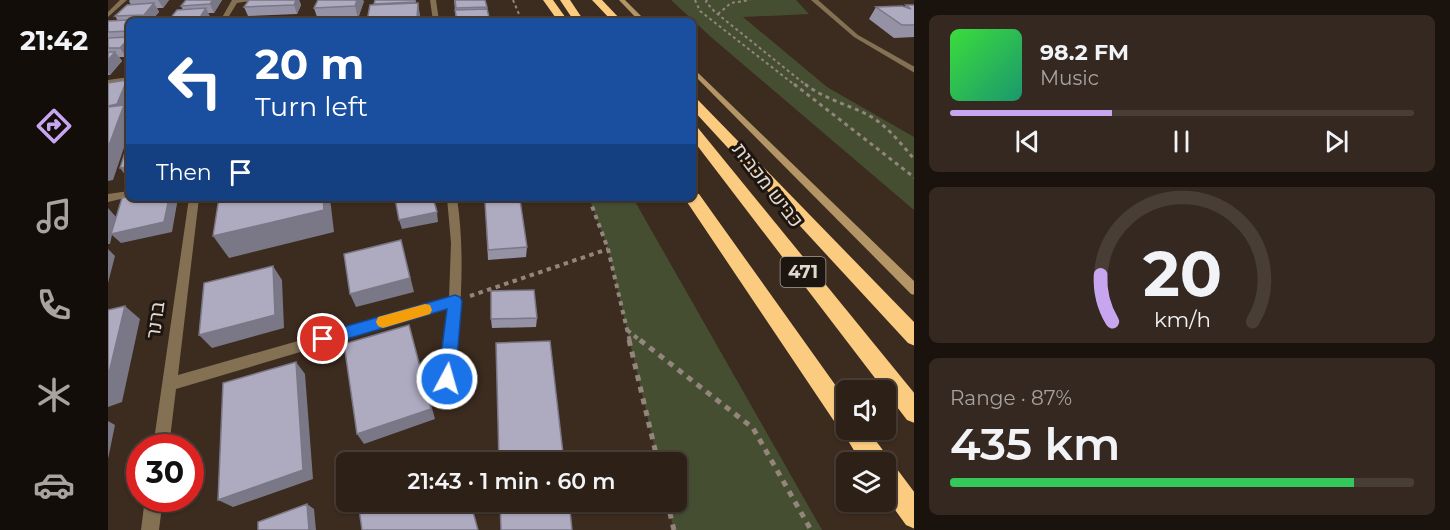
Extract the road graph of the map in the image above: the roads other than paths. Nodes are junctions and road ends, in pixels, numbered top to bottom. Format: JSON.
{"nodes":[{"id":1,"x":124,"y":0,"type":"edge"},
{"id":2,"x":235,"y":0,"type":"edge"},
{"id":3,"x":253,"y":0,"type":"edge"},
{"id":4,"x":433,"y":0,"type":"edge"},
{"id":5,"x":549,"y":0,"type":"edge"},
{"id":6,"x":565,"y":0,"type":"edge"},
{"id":7,"x":596,"y":0,"type":"edge"},
{"id":8,"x":622,"y":0,"type":"edge"},
{"id":9,"x":814,"y":0,"type":"edge"},
{"id":10,"x":108,"y":15,"type":"edge"},
{"id":11,"x":225,"y":18,"type":"edge"},
{"id":12,"x":436,"y":18,"type":"edge"},
{"id":13,"x":561,"y":18,"type":"edge"},
{"id":14,"x":577,"y":18,"type":"edge"},
{"id":15,"x":609,"y":18,"type":"edge"},
{"id":16,"x":614,"y":18,"type":"edge"},
{"id":17,"x":640,"y":18,"type":"edge"},
{"id":18,"x":914,"y":70,"type":"edge"},
{"id":19,"x":696,"y":73,"type":"edge"},
{"id":20,"x":126,"y":79,"type":"edge"},
{"id":21,"x":108,"y":82,"type":"edge"},
{"id":22,"x":696,"y":105,"type":"edge"},
{"id":23,"x":696,"y":135,"type":"edge"},
{"id":24,"x":126,"y":195,"type":"edge"},
{"id":25,"x":108,"y":198,"type":"edge"},
{"id":26,"x":194,"y":201,"type":"edge"},
{"id":27,"x":452,"y":201,"type":"edge"},
{"id":28,"x":695,"y":201,"type":"edge"},
{"id":29,"x":914,"y":289,"type":"edge"},
{"id":30,"x":455,"y":301,"type":"junction"},
{"id":31,"x":914,"y":336,"type":"edge"},
{"id":32,"x":447,"y":379,"type":"dead end"},
{"id":33,"x":170,"y":384,"type":"junction"},
{"id":34,"x":836,"y":405,"type":"edge"},
{"id":35,"x":914,"y":411,"type":"edge"},
{"id":36,"x":163,"y":434,"type":"edge"},
{"id":37,"x":896,"y":489,"type":"edge"},
{"id":38,"x":152,"y":512,"type":"edge"},
{"id":39,"x":914,"y":515,"type":"edge"},
{"id":40,"x":150,"y":530,"type":"edge"}],
"edges":[{"from":1,"to":10,"type":"street"},
{"from":2,"to":3,"type":"street"},
{"from":2,"to":11,"type":"street"},
{"from":4,"to":12,"type":"street"},
{"from":5,"to":13,"type":"highway"},
{"from":6,"to":14,"type":"highway"},
{"from":7,"to":15,"type":"highway"},
{"from":7,"to":16,"type":"highway"},
{"from":8,"to":17,"type":"main road"},
{"from":9,"to":18,"type":"street"},
{"from":19,"to":29,"type":"main road"},
{"from":20,"to":21,"type":"street"},
{"from":22,"to":31,"type":"highway"},
{"from":23,"to":35,"type":"highway","name":"כביש מכבית","number":"471"},
{"from":24,"to":25,"type":"street"},
{"from":26,"to":33,"type":"street","name":"ברנר"},
{"from":27,"to":30,"type":"street"},
{"from":28,"to":34,"type":"highway","number":"471"},
{"from":30,"to":32,"type":"street"},
{"from":30,"to":33,"type":"street"},
{"from":33,"to":36,"type":"street","name":"ברנר"},
{"from":37,"to":39,"type":"highway"},
{"from":38,"to":40,"type":"street"}]}
